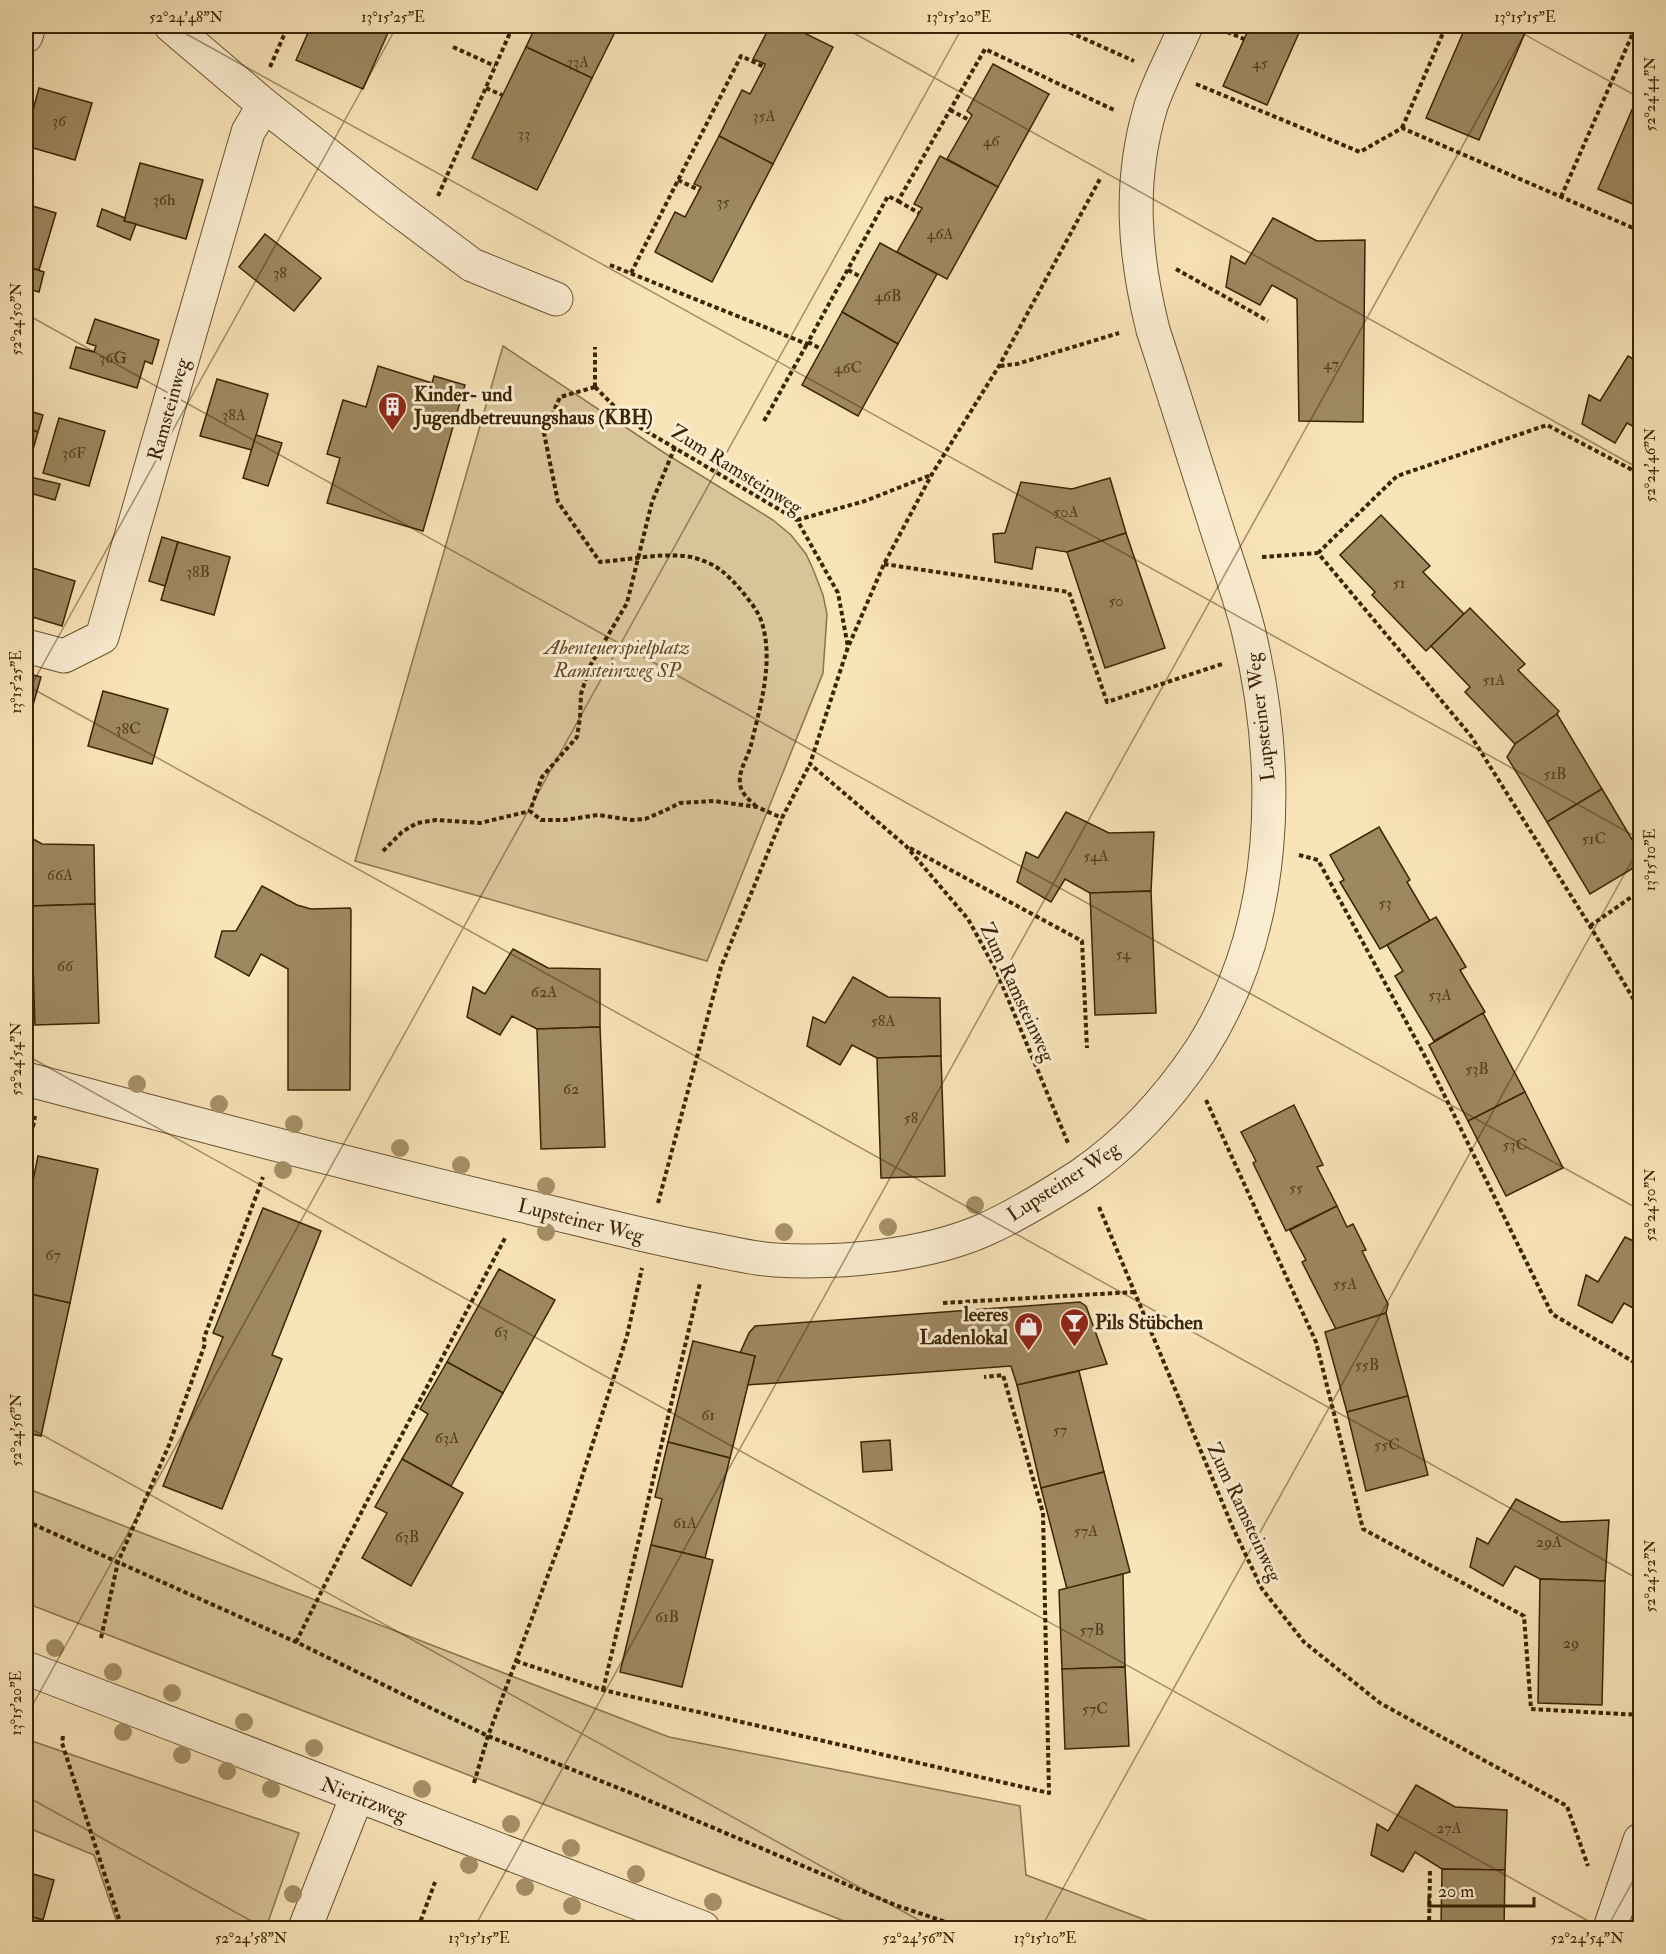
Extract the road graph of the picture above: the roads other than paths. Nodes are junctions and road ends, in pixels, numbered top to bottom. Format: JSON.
{"nodes":[{"id":1,"x":29,"y":26,"type":"edge"},
{"id":2,"x":171,"y":26,"type":"edge"},
{"id":3,"x":1201,"y":26,"type":"edge"},
{"id":4,"x":26,"y":36,"type":"edge"},
{"id":5,"x":264,"y":105,"type":"junction"},
{"id":6,"x":556,"y":299,"type":"dead end"},
{"id":7,"x":26,"y":646,"type":"edge"},
{"id":8,"x":26,"y":1079,"type":"edge"},
{"id":9,"x":26,"y":1668,"type":"edge"},
{"id":10,"x":357,"y":1796,"type":"junction"},
{"id":11,"x":1641,"y":1840,"type":"edge"},
{"id":12,"x":306,"y":1929,"type":"edge"},
{"id":13,"x":703,"y":1929,"type":"edge"},
{"id":14,"x":1610,"y":1929,"type":"edge"}],
"edges":[{"from":1,"to":4,"type":"street"},
{"from":2,"to":5,"type":"street"},
{"from":3,"to":8,"type":"street","name":"Lupsteiner Weg"},
{"from":5,"to":6,"type":"street"},
{"from":5,"to":7,"type":"street","name":"Ramsteinweg"},
{"from":9,"to":10,"type":"street","name":"Nieritzweg"},
{"from":10,"to":12,"type":"street"},
{"from":10,"to":13,"type":"street","name":"Nieritzweg"},
{"from":11,"to":14,"type":"street"}]}
